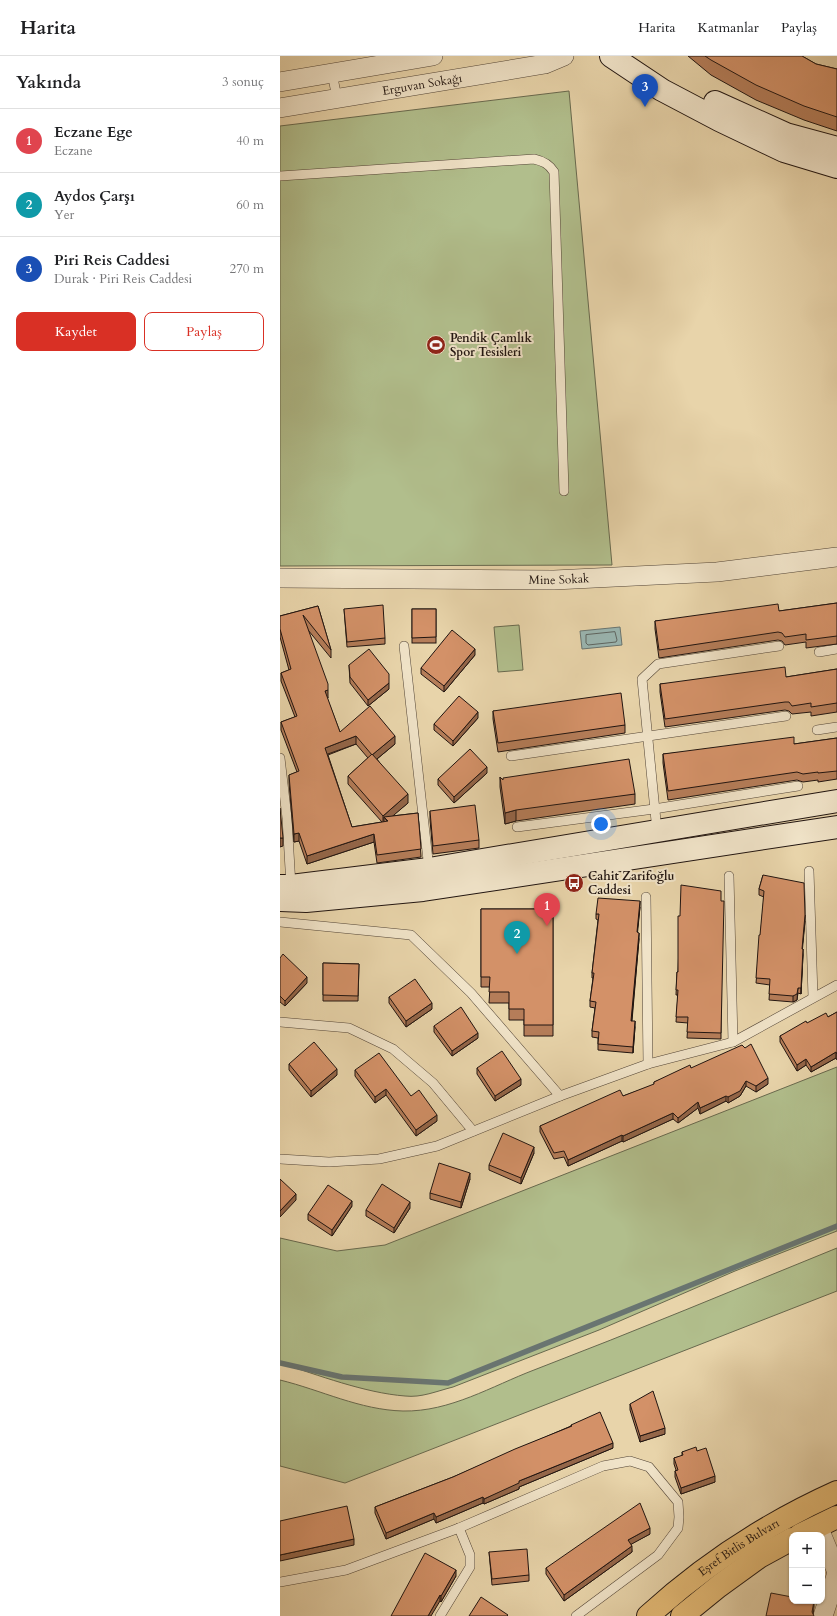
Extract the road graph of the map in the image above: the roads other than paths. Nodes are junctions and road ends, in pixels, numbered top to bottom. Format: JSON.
{"nodes":[{"id":1,"x":433,"y":56,"type":"edge"},
{"id":2,"x":564,"y":56,"type":"edge"},
{"id":3,"x":611,"y":56,"type":"edge"},
{"id":4,"x":638,"y":56,"type":"edge"},
{"id":5,"x":332,"y":73,"type":"junction"},
{"id":6,"x":280,"y":82,"type":"edge"},
{"id":7,"x":337,"y":98,"type":"junction"},
{"id":8,"x":280,"y":108,"type":"edge"},
{"id":9,"x":837,"y":148,"type":"edge"},
{"id":10,"x":837,"y":167,"type":"edge"},
{"id":11,"x":280,"y":176,"type":"edge"},
{"id":12,"x":564,"y":491,"type":"dead end"},
{"id":13,"x":837,"y":557,"type":"edge"},
{"id":14,"x":280,"y":578,"type":"edge"},
{"id":15,"x":404,"y":646,"type":"dead end"},
{"id":16,"x":779,"y":646,"type":"dead end"},
{"id":17,"x":837,"y":649,"type":"edge"},
{"id":18,"x":819,"y":652,"type":"dead end"},
{"id":19,"x":786,"y":716,"type":"dead end"},
{"id":20,"x":837,"y":727,"type":"edge"},
{"id":21,"x":817,"y":730,"type":"dead end"},
{"id":22,"x":647,"y":736,"type":"junction"},
{"id":23,"x":510,"y":756,"type":"dead end"},
{"id":24,"x":280,"y":758,"type":"edge"},
{"id":25,"x":798,"y":786,"type":"edge"},
{"id":26,"x":837,"y":801,"type":"edge"},
{"id":27,"x":654,"y":809,"type":"junction"},
{"id":28,"x":517,"y":827,"type":"edge"},
{"id":29,"x":837,"y":827,"type":"edge"},
{"id":30,"x":657,"y":831,"type":"junction"},
{"id":31,"x":429,"y":869,"type":"junction"},
{"id":32,"x":809,"y":871,"type":"dead end"},
{"id":33,"x":729,"y":876,"type":"dead end"},
{"id":34,"x":284,"y":890,"type":"edge"},
{"id":35,"x":646,"y":896,"type":"dead end"},
{"id":36,"x":280,"y":922,"type":"edge"},
{"id":37,"x":837,"y":986,"type":"edge"},
{"id":38,"x":813,"y":998,"type":"junction"},
{"id":39,"x":280,"y":1022,"type":"edge"},
{"id":40,"x":733,"y":1042,"type":"junction"},
{"id":41,"x":648,"y":1064,"type":"junction"},
{"id":42,"x":560,"y":1096,"type":"junction"},
{"id":43,"x":473,"y":1131,"type":"junction"},
{"id":44,"x":280,"y":1159,"type":"edge"},
{"id":45,"x":837,"y":1492,"type":"edge"},
{"id":46,"x":807,"y":1505,"type":"junction"},
{"id":47,"x":459,"y":1528,"type":"junction"},
{"id":48,"x":820,"y":1530,"type":"edge"},
{"id":49,"x":789,"y":1541,"type":"edge"},
{"id":50,"x":837,"y":1573,"type":"edge"},
{"id":51,"x":280,"y":1582,"type":"edge"},
{"id":52,"x":440,"y":1616,"type":"edge"},
{"id":53,"x":576,"y":1616,"type":"edge"},
{"id":54,"x":648,"y":1616,"type":"edge"},
{"id":55,"x":682,"y":1616,"type":"edge"},
{"id":56,"x":823,"y":1616,"type":"edge"}],
"edges":[{"from":1,"to":5,"type":"street","name":"Erguvan Sokağı"},
{"from":2,"to":7,"type":"street","name":"Erguvan Sokağı"},
{"from":3,"to":10,"type":"main road"},
{"from":4,"to":9,"type":"main road"},
{"from":5,"to":6,"type":"street","name":"Erguvan Sokağı"},
{"from":5,"to":7,"type":"lane"},
{"from":7,"to":8,"type":"street","name":"Erguvan Sokağı"},
{"from":11,"to":12,"type":"lane"},
{"from":13,"to":14,"type":"street","name":"Mine Sokak"},
{"from":15,"to":31,"type":"lane"},
{"from":16,"to":22,"type":"lane"},
{"from":17,"to":18,"type":"lane"},
{"from":19,"to":22,"type":"lane"},
{"from":20,"to":21,"type":"lane"},
{"from":22,"to":23,"type":"lane"},
{"from":22,"to":27,"type":"lane"},
{"from":24,"to":34,"type":"lane"},
{"from":25,"to":27,"type":"lane"},
{"from":26,"to":30,"type":"main road"},
{"from":27,"to":28,"type":"lane"},
{"from":27,"to":30,"type":"lane"},
{"from":29,"to":34,"type":"main road"},
{"from":30,"to":31,"type":"main road"},
{"from":31,"to":34,"type":"main road"},
{"from":32,"to":38,"type":"lane"},
{"from":33,"to":40,"type":"lane"},
{"from":35,"to":41,"type":"lane"},
{"from":36,"to":42,"type":"lane"},
{"from":37,"to":38,"type":"lane"},
{"from":38,"to":40,"type":"lane"},
{"from":39,"to":43,"type":"lane"},
{"from":40,"to":41,"type":"lane"},
{"from":41,"to":42,"type":"lane"},
{"from":42,"to":43,"type":"lane"},
{"from":43,"to":44,"type":"lane"},
{"from":45,"to":46,"type":"main road","name":"Eşref Bitlis Bulvarı"},
{"from":46,"to":48,"type":"street"},
{"from":46,"to":54,"type":"main road","name":"Eşref Bitlis Bulvarı"},
{"from":47,"to":51,"type":"lane"},
{"from":47,"to":52,"type":"lane"},
{"from":47,"to":53,"type":"lane"},
{"from":48,"to":50,"type":"street"},
{"from":49,"to":55,"type":"main road","name":"Eşref Bitlis Bulvarı"},
{"from":50,"to":56,"type":"street"}]}
